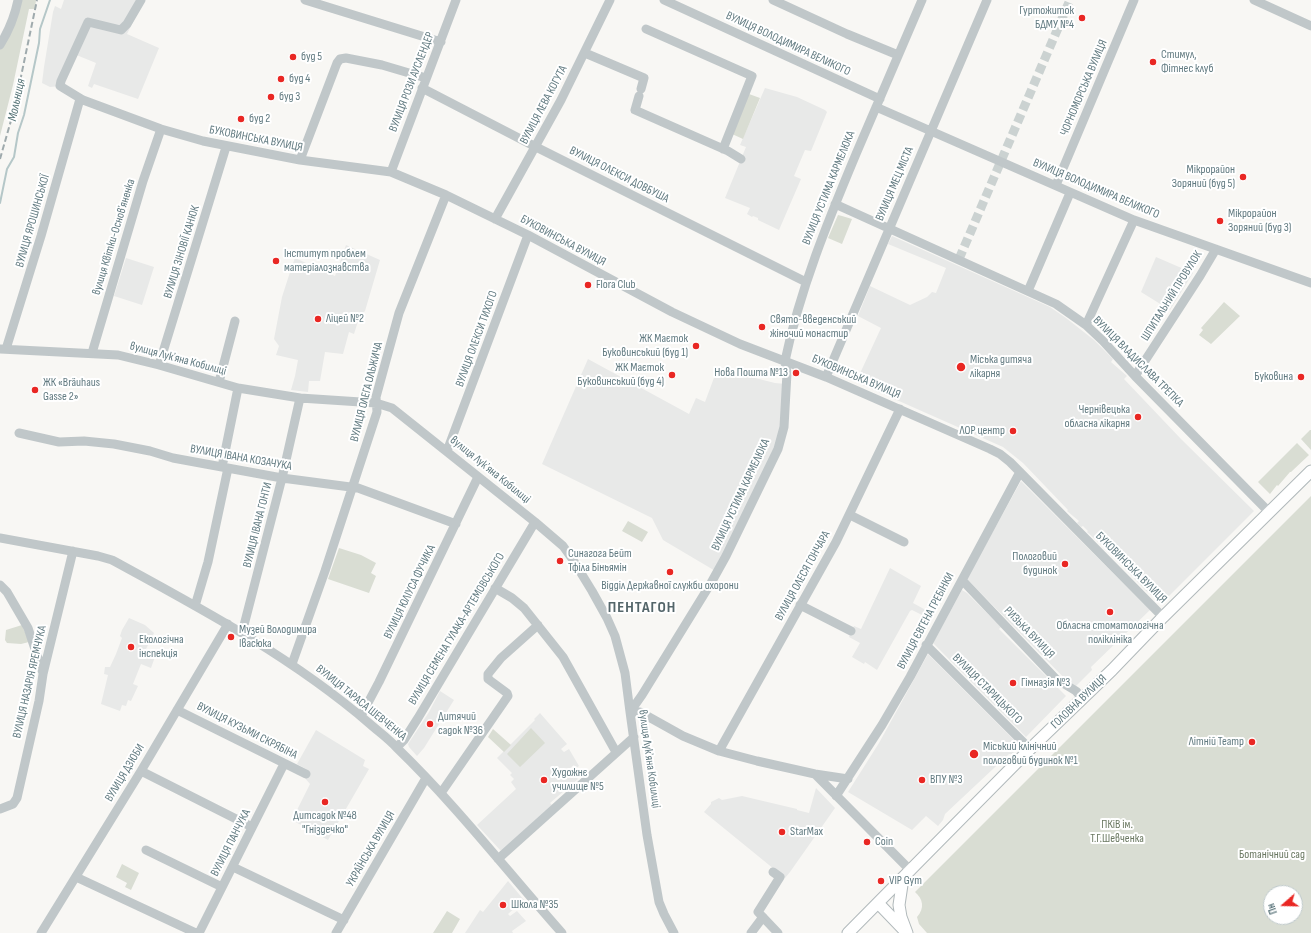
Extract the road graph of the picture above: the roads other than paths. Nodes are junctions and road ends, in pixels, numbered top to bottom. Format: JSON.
{"nodes":[{"id":1,"x":18,"y":0,"type":"edge"},
{"id":2,"x":141,"y":0,"type":"edge"},
{"id":3,"x":305,"y":0,"type":"edge"},
{"id":4,"x":456,"y":0,"type":"edge"},
{"id":5,"x":610,"y":0,"type":"edge"},
{"id":6,"x":664,"y":0,"type":"edge"},
{"id":7,"x":773,"y":0,"type":"edge"},
{"id":8,"x":922,"y":0,"type":"edge"},
{"id":9,"x":987,"y":0,"type":"edge"},
{"id":10,"x":1134,"y":0,"type":"edge"},
{"id":11,"x":1254,"y":0,"type":"edge"},
{"id":12,"x":327,"y":3,"type":"edge"},
{"id":13,"x":1311,"y":26,"type":"edge"},
{"id":14,"x":646,"y":29,"type":"dead end"},
{"id":15,"x":441,"y":42,"type":"junction"},
{"id":16,"x":0,"y":45,"type":"edge"},
{"id":17,"x":585,"y":53,"type":"junction"},
{"id":18,"x":898,"y":55,"type":"junction"},
{"id":19,"x":426,"y":78,"type":"junction"},
{"id":20,"x":422,"y":88,"type":"junction"},
{"id":21,"x":80,"y":99,"type":"junction"},
{"id":22,"x":878,"y":103,"type":"junction"},
{"id":23,"x":161,"y":129,"type":"junction"},
{"id":24,"x":930,"y":131,"type":"junction"},
{"id":25,"x":226,"y":147,"type":"junction"},
{"id":26,"x":536,"y":147,"type":"junction"},
{"id":27,"x":723,"y":149,"type":"junction"},
{"id":28,"x":300,"y":160,"type":"junction"},
{"id":29,"x":741,"y":160,"type":"dead end"},
{"id":30,"x":391,"y":172,"type":"junction"},
{"id":31,"x":1056,"y":185,"type":"junction"},
{"id":32,"x":1070,"y":192,"type":"junction"},
{"id":33,"x":446,"y":195,"type":"junction"},
{"id":34,"x":835,"y":204,"type":"junction"},
{"id":35,"x":495,"y":219,"type":"junction"},
{"id":36,"x":1134,"y":220,"type":"junction"},
{"id":37,"x":889,"y":228,"type":"junction"},
{"id":38,"x":528,"y":235,"type":"junction"},
{"id":39,"x":1216,"y":249,"type":"junction"},
{"id":40,"x":806,"y":282,"type":"junction"},
{"id":41,"x":1311,"y":284,"type":"edge"},
{"id":42,"x":1028,"y":291,"type":"junction"},
{"id":43,"x":235,"y":321,"type":"dead end"},
{"id":44,"x":1086,"y":325,"type":"junction"},
{"id":45,"x":3,"y":349,"type":"edge"},
{"id":46,"x":92,"y":353,"type":"junction"},
{"id":47,"x":785,"y":361,"type":"junction"},
{"id":48,"x":160,"y":365,"type":"junction"},
{"id":49,"x":1135,"y":376,"type":"junction"},
{"id":50,"x":826,"y":377,"type":"junction"},
{"id":51,"x":219,"y":382,"type":"junction"},
{"id":52,"x":238,"y":388,"type":"junction"},
{"id":53,"x":300,"y":398,"type":"junction"},
{"id":54,"x":376,"y":404,"type":"junction"},
{"id":55,"x":900,"y":410,"type":"junction"},
{"id":56,"x":19,"y":433,"type":"dead end"},
{"id":57,"x":447,"y":451,"type":"junction"},
{"id":58,"x":225,"y":467,"type":"junction"},
{"id":59,"x":1311,"y":471,"type":"edge"},
{"id":60,"x":1020,"y":472,"type":"junction"},
{"id":61,"x":478,"y":477,"type":"junction"},
{"id":62,"x":282,"y":478,"type":"junction"},
{"id":63,"x":353,"y":487,"type":"junction"},
{"id":64,"x":1269,"y":512,"type":"junction"},
{"id":65,"x":850,"y":515,"type":"junction"},
{"id":66,"x":535,"y":522,"type":"junction"},
{"id":67,"x":456,"y":524,"type":"junction"},
{"id":68,"x":0,"y":538,"type":"edge"},
{"id":69,"x":904,"y":542,"type":"dead end"},
{"id":70,"x":73,"y":552,"type":"junction"},
{"id":71,"x":962,"y":580,"type":"junction"},
{"id":72,"x":0,"y":585,"type":"edge"},
{"id":73,"x":495,"y":588,"type":"junction"},
{"id":74,"x":800,"y":605,"type":"junction"},
{"id":75,"x":195,"y":606,"type":"junction"},
{"id":76,"x":1163,"y":617,"type":"junction"},
{"id":77,"x":228,"y":624,"type":"junction"},
{"id":78,"x":538,"y":625,"type":"junction"},
{"id":79,"x":851,"y":632,"type":"dead end"},
{"id":80,"x":242,"y":633,"type":"junction"},
{"id":81,"x":926,"y":645,"type":"junction"},
{"id":82,"x":292,"y":664,"type":"junction"},
{"id":83,"x":43,"y":674,"type":"junction"},
{"id":84,"x":1082,"y":698,"type":"junction"},
{"id":85,"x":177,"y":710,"type":"junction"},
{"id":86,"x":630,"y":712,"type":"junction"},
{"id":87,"x":361,"y":716,"type":"junction"},
{"id":88,"x":634,"y":737,"type":"junction"},
{"id":89,"x":397,"y":747,"type":"junction"},
{"id":90,"x":1030,"y":749,"type":"junction"},
{"id":91,"x":719,"y":751,"type":"junction"},
{"id":92,"x":616,"y":752,"type":"junction"},
{"id":93,"x":284,"y":764,"type":"junction"},
{"id":94,"x":141,"y":770,"type":"junction"},
{"id":95,"x":306,"y":774,"type":"dead end"},
{"id":96,"x":816,"y":774,"type":"junction"},
{"id":97,"x":426,"y":778,"type":"junction"},
{"id":98,"x":848,"y":779,"type":"junction"},
{"id":99,"x":441,"y":793,"type":"junction"},
{"id":100,"x":836,"y":796,"type":"junction"},
{"id":101,"x":0,"y":809,"type":"edge"},
{"id":102,"x":252,"y":827,"type":"junction"},
{"id":103,"x":146,"y":850,"type":"dead end"},
{"id":104,"x":498,"y":859,"type":"junction"},
{"id":105,"x":233,"y":867,"type":"junction"},
{"id":106,"x":773,"y":872,"type":"dead end"},
{"id":107,"x":907,"y":875,"type":"junction"},
{"id":108,"x":76,"y":877,"type":"junction"},
{"id":109,"x":222,"y":887,"type":"junction"},
{"id":110,"x":881,"y":901,"type":"junction"},
{"id":111,"x":899,"y":905,"type":"junction"},
{"id":112,"x":763,"y":917,"type":"junction"},
{"id":113,"x":344,"y":920,"type":"junction"},
{"id":114,"x":41,"y":933,"type":"edge"},
{"id":115,"x":196,"y":933,"type":"edge"},
{"id":116,"x":199,"y":933,"type":"edge"},
{"id":117,"x":338,"y":933,"type":"edge"},
{"id":118,"x":562,"y":933,"type":"edge"},
{"id":119,"x":674,"y":933,"type":"edge"},
{"id":120,"x":751,"y":933,"type":"edge"},
{"id":121,"x":778,"y":933,"type":"edge"},
{"id":122,"x":848,"y":933,"type":"edge"},
{"id":123,"x":907,"y":933,"type":"edge"}],
"edges":[{"from":1,"to":16,"type":"street"},
{"from":2,"to":21,"type":"street","name":"БУКОВИНСЬКА ВУЛИЦЯ"},
{"from":3,"to":12,"type":"street"},
{"from":4,"to":15,"type":"street","name":"ВУЛИЦЯ РОЗИ АУСЛЕНДЕР"},
{"from":5,"to":17,"type":"street","name":"ВУЛИЦЯ ЛЕВА КОГУТА"},
{"from":6,"to":22,"type":"street","name":"ВУЛИЦЯ ВОЛОДИМИРА ВЕЛИКОГО"},
{"from":7,"to":18,"type":"street"},
{"from":8,"to":18,"type":"street","name":"ВУЛИЦЯ УСТИМА КАРМЕЛЮКА"},
{"from":9,"to":24,"type":"street","name":"ВУЛИЦЯ МЕЦ МІСТА"},
{"from":10,"to":31,"type":"street","name":"ЧОРНОМОРСЬКА ВУЛИЦЯ"},
{"from":11,"to":13,"type":"street"},
{"from":12,"to":15,"type":"street"},
{"from":14,"to":27,"type":"street"},
{"from":15,"to":19,"type":"street","name":"ВУЛИЦЯ РОЗИ АУСЛЕНДЕР"},
{"from":17,"to":26,"type":"street","name":"ВУЛИЦЯ ЛЕВА КОГУТА"},
{"from":17,"to":27,"type":"street"},
{"from":18,"to":22,"type":"street","name":"ВУЛИЦЯ УСТИМА КАРМЕЛЮКА"},
{"from":19,"to":20,"type":"street","name":"ВУЛИЦЯ РОЗИ АУСЛЕНДЕР"},
{"from":19,"to":28,"type":"street"},
{"from":20,"to":26,"type":"street","name":"ВУЛИЦЯ ОЛЕКСИ ДОВБУША"},
{"from":20,"to":30,"type":"street","name":"ВУЛИЦЯ РОЗИ АУСЛЕНДЕР"},
{"from":21,"to":23,"type":"street","name":"БУКОВИНСЬКА ВУЛИЦЯ"},
{"from":21,"to":45,"type":"street","name":"ВУЛИЦЯ ЯРОШИНСЬКОЇ"},
{"from":22,"to":24,"type":"street","name":"ВУЛИЦЯ ВОЛОДИМИРА ВЕЛИКОГО"},
{"from":22,"to":34,"type":"street","name":"ВУЛИЦЯ УСТИМА КАРМЕЛЮКА"},
{"from":23,"to":25,"type":"street","name":"БУКОВИНСЬКА ВУЛИЦЯ"},
{"from":23,"to":46,"type":"street","name":"вулиця Квітки-Основʼяненка"},
{"from":24,"to":31,"type":"street","name":"ВУЛИЦЯ ВОЛОДИМИРА ВЕЛИКОГО"},
{"from":24,"to":37,"type":"street","name":"ВУЛИЦЯ МЕЦ МІСТА"},
{"from":25,"to":28,"type":"street","name":"БУКОВИНСЬКА ВУЛИЦЯ"},
{"from":25,"to":48,"type":"street","name":"ВУЛИЦЯ ЗІНОВІЇ КАНЮК"},
{"from":26,"to":35,"type":"street","name":"ВУЛИЦЯ ЛЕВА КОГУТА"},
{"from":26,"to":40,"type":"street","name":"ВУЛИЦЯ ОЛЕКСИ ДОВБУША"},
{"from":27,"to":29,"type":"street"},
{"from":28,"to":30,"type":"street","name":"БУКОВИНСЬКА ВУЛИЦЯ"},
{"from":30,"to":33,"type":"street","name":"БУКОВИНСЬКА ВУЛИЦЯ"},
{"from":31,"to":32,"type":"street","name":"ВУЛИЦЯ ВОЛОДИМИРА ВЕЛИКОГО"},
{"from":32,"to":36,"type":"street","name":"ВУЛИЦЯ ВОЛОДИМИРА ВЕЛИКОГО"},
{"from":32,"to":42,"type":"street"},
{"from":33,"to":35,"type":"street","name":"БУКОВИНСЬКА ВУЛИЦЯ"},
{"from":33,"to":54,"type":"street","name":"ВУЛИЦЯ ОЛЕГА ОЛЬЖИЧА"},
{"from":34,"to":37,"type":"street","name":"ВУЛИЦЯ ВЛАДИСЛАВА ТРЕПКА"},
{"from":34,"to":40,"type":"street","name":"ВУЛИЦЯ УСТИМА КАРМЕЛЮКА"},
{"from":35,"to":38,"type":"street","name":"БУКОВИНСЬКА ВУЛИЦЯ"},
{"from":36,"to":39,"type":"street","name":"ВУЛИЦЯ ВОЛОДИМИРА ВЕЛИКОГО"},
{"from":36,"to":44,"type":"street"},
{"from":37,"to":42,"type":"street","name":"ВУЛИЦЯ ВЛАДИСЛАВА ТРЕПКА"},
{"from":37,"to":50,"type":"street","name":"ВУЛИЦЯ МЕЦ МІСТА"},
{"from":38,"to":47,"type":"street","name":"БУКОВИНСЬКА ВУЛИЦЯ"},
{"from":38,"to":57,"type":"street","name":"ВУЛИЦЯ ОЛЕКСИ ТИХОГО"},
{"from":39,"to":41,"type":"street","name":"ВУЛИЦЯ ВОЛОДИМИРА ВЕЛИКОГО"},
{"from":39,"to":49,"type":"street","name":"ШПИТАЛЬНИЙ ПРОВУЛОК"},
{"from":40,"to":47,"type":"street","name":"ВУЛИЦЯ УСТИМА КАРМЕЛЮКА"},
{"from":42,"to":44,"type":"street","name":"ВУЛИЦЯ ВЛАДИСЛАВА ТРЕПКА"},
{"from":43,"to":51,"type":"street"},
{"from":44,"to":49,"type":"street","name":"ВУЛИЦЯ ВЛАДИСЛАВА ТРЕПКА"},
{"from":45,"to":46,"type":"street","name":"вулиця Лукʼяна Кобилиці"},
{"from":46,"to":48,"type":"street","name":"вулиця Лукʼяна Кобилиці"},
{"from":47,"to":50,"type":"street","name":"БУКОВИНСЬКА ВУЛИЦЯ"},
{"from":47,"to":86,"type":"street","name":"ВУЛИЦЯ УСТИМА КАРМЕЛЮКА"},
{"from":48,"to":51,"type":"street","name":"вулиця Лукʼяна Кобилиці"},
{"from":49,"to":64,"type":"street","name":"ВУЛИЦЯ ВЛАДИСЛАВА ТРЕПКА"},
{"from":50,"to":55,"type":"street","name":"БУКОВИНСЬКА ВУЛИЦЯ"},
{"from":51,"to":52,"type":"street","name":"вулиця Лукʼяна Кобилиці"},
{"from":52,"to":53,"type":"street","name":"вулиця Лукʼяна Кобилиці"},
{"from":52,"to":58,"type":"street"},
{"from":53,"to":54,"type":"street","name":"вулиця Лукʼяна Кобилиці"},
{"from":53,"to":62,"type":"street","name":"ВУЛИЦЯ ІВАНА ГОНТИ"},
{"from":54,"to":57,"type":"street","name":"вулиця Лукʼяна Кобилиці"},
{"from":54,"to":63,"type":"street","name":"ВУЛИЦЯ ОЛЕГА ОЛЬЖИЧА"},
{"from":55,"to":60,"type":"street","name":"БУКОВИНСЬКА ВУЛИЦЯ"},
{"from":55,"to":65,"type":"street","name":"ВУЛИЦЯ ОЛЕСЯ ГОНЧАРА"},
{"from":56,"to":58,"type":"street","name":"ВУЛИЦЯ ІВАНА КОЗАЧУКА"},
{"from":57,"to":61,"type":"street","name":"вулиця Лукʼяна Кобилиці"},
{"from":58,"to":62,"type":"street","name":"ВУЛИЦЯ ІВАНА КОЗАЧУКА"},
{"from":58,"to":75,"type":"street"},
{"from":59,"to":64,"type":"main road","name":"ГОЛОВНА ВУЛИЦЯ"},
{"from":60,"to":71,"type":"street","name":"ВУЛИЦЯ ЄВГЕНА ГРЕБІНКИ"},
{"from":60,"to":76,"type":"street","name":"БУКОВИНСЬКА ВУЛИЦЯ"},
{"from":61,"to":66,"type":"street","name":"вулиця Лукʼяна Кобилиці"},
{"from":61,"to":67,"type":"street","name":"ВУЛИЦЯ ЮЛІУСА ФУЧИКА"},
{"from":62,"to":63,"type":"street","name":"ВУЛИЦЯ ІВАНА КОЗАЧУКА"},
{"from":62,"to":80,"type":"street","name":"ВУЛИЦЯ ІВАНА ГОНТИ"},
{"from":63,"to":67,"type":"street","name":"ВУЛИЦЯ ІВАНА КОЗАЧУКА"},
{"from":63,"to":82,"type":"street","name":"ВУЛИЦЯ ОЛЕГА ОЛЬЖИЧА"},
{"from":64,"to":76,"type":"main road","name":"ГОЛОВНА ВУЛИЦЯ"},
{"from":65,"to":69,"type":"street"},
{"from":65,"to":74,"type":"street","name":"ВУЛИЦЯ ОЛЕСЯ ГОНЧАРА"},
{"from":66,"to":73,"type":"street","name":"ВУЛИЦЯ СЕМЕНА ГУЛАКА-АРТЕМОВСЬКОГО"},
{"from":66,"to":86,"type":"street","name":"вулиця Лукʼяна Кобилиці"},
{"from":67,"to":87,"type":"street","name":"ВУЛИЦЯ ЮЛІУСА ФУЧИКА"},
{"from":68,"to":70,"type":"street","name":"ВУЛИЦЯ ТАРАСА ШЕВЧЕНКА"},
{"from":70,"to":75,"type":"street","name":"ВУЛИЦЯ ТАРАСА ШЕВЧЕНКА"},
{"from":70,"to":83,"type":"street","name":"ВУЛИЦЯ НАЗАРІЯ ЯРЕМЧУКА"},
{"from":71,"to":81,"type":"street","name":"ВУЛИЦЯ ЄВГЕНА ГРЕБІНКИ"},
{"from":71,"to":84,"type":"street","name":"РИЗЬКА ВУЛИЦЯ"},
{"from":72,"to":83,"type":"street"},
{"from":73,"to":78,"type":"street"},
{"from":73,"to":89,"type":"street","name":"ВУЛИЦЯ СЕМЕНА ГУЛАКА-АРТЕМОВСЬКОГО"},
{"from":74,"to":79,"type":"street"},
{"from":74,"to":91,"type":"street","name":"ВУЛИЦЯ ОЛЕСЯ ГОНЧАРА"},
{"from":75,"to":77,"type":"street","name":"ВУЛИЦЯ ТАРАСА ШЕВЧЕНКА"},
{"from":76,"to":84,"type":"main road","name":"ГОЛОВНА ВУЛИЦЯ"},
{"from":77,"to":80,"type":"street","name":"ВУЛИЦЯ ТАРАСА ШЕВЧЕНКА"},
{"from":77,"to":85,"type":"street","name":"ВУЛИЦЯ ДЗЮБИ"},
{"from":78,"to":92,"type":"street"},
{"from":78,"to":99,"type":"street"},
{"from":80,"to":82,"type":"street","name":"ВУЛИЦЯ ТАРАСА ШЕВЧЕНКА"},
{"from":81,"to":90,"type":"street","name":"ВУЛИЦЯ СТАРИЦЬКОГО"},
{"from":81,"to":98,"type":"street","name":"ВУЛИЦЯ ЄВГЕНА ГРЕБІНКИ"},
{"from":82,"to":87,"type":"street","name":"ВУЛИЦЯ ТАРАСА ШЕВЧЕНКА"},
{"from":83,"to":101,"type":"street","name":"ВУЛИЦЯ НАЗАРІЯ ЯРЕМЧУКА"},
{"from":84,"to":90,"type":"main road","name":"ГОЛОВНА ВУЛИЦЯ"},
{"from":85,"to":93,"type":"street","name":"ВУЛИЦЯ КУЗЬМИ СКРЯБІНА"},
{"from":85,"to":94,"type":"street","name":"ВУЛИЦЯ ДЗЮБИ"},
{"from":86,"to":88,"type":"street","name":"вулиця Лукʼяна Кобилиці"},
{"from":86,"to":91,"type":"street"},
{"from":87,"to":89,"type":"street","name":"ВУЛИЦЯ ТАРАСА ШЕВЧЕНКА"},
{"from":88,"to":92,"type":"street"},
{"from":88,"to":119,"type":"street","name":"вулиця Лукʼяна Кобилиці"},
{"from":89,"to":97,"type":"street","name":"ВУЛИЦЯ ТАРАСА ШЕВЧЕНКА"},
{"from":90,"to":107,"type":"main road","name":"ГОЛОВНА ВУЛИЦЯ"},
{"from":91,"to":96,"type":"street"},
{"from":92,"to":104,"type":"street"},
{"from":93,"to":95,"type":"street","name":"ВУЛИЦЯ КУЗЬМИ СКРЯБІНА"},
{"from":93,"to":102,"type":"street","name":"ВУЛИЦЯ ПАНЧУКА"},
{"from":94,"to":102,"type":"street"},
{"from":94,"to":108,"type":"street","name":"ВУЛИЦЯ ДЗЮБИ"},
{"from":96,"to":98,"type":"street"},
{"from":96,"to":100,"type":"street"},
{"from":97,"to":99,"type":"street","name":"ВУЛИЦЯ ТАРАСА ШЕВЧЕНКА"},
{"from":97,"to":113,"type":"street","name":"УКРАЇНСЬКА ВУЛИЦЯ"},
{"from":98,"to":100,"type":"street","name":"ВУЛИЦЯ ЄВГЕНА ГРЕБІНКИ"},
{"from":99,"to":104,"type":"street","name":"ВУЛИЦЯ ТАРАСА ШЕВЧЕНКА"},
{"from":100,"to":107,"type":"street"},
{"from":102,"to":105,"type":"street","name":"ВУЛИЦЯ ПАНЧУКА"},
{"from":103,"to":109,"type":"street"},
{"from":104,"to":118,"type":"street","name":"ВУЛИЦЯ ТАРАСА ШЕВЧЕНКА"},
{"from":105,"to":109,"type":"street","name":"ВУЛИЦЯ ПАНЧУКА"},
{"from":105,"to":113,"type":"street"},
{"from":106,"to":112,"type":"street"},
{"from":107,"to":110,"type":"main road","name":"ГОЛОВНА ВУЛИЦЯ"},
{"from":107,"to":111,"type":"main road"},
{"from":108,"to":114,"type":"street","name":"ВУЛИЦЯ ДЗЮБИ"},
{"from":108,"to":115,"type":"street"},
{"from":109,"to":116,"type":"street","name":"ВУЛИЦЯ ПАНЧУКА"},
{"from":110,"to":111,"type":"main road"},
{"from":110,"to":122,"type":"main road","name":"ГОЛОВНА ВУЛИЦЯ"},
{"from":110,"to":123,"type":"main road"},
{"from":111,"to":123,"type":"main road"},
{"from":112,"to":120,"type":"street"},
{"from":112,"to":121,"type":"street"},
{"from":113,"to":117,"type":"street","name":"УКРАЇНСЬКА ВУЛИЦЯ"}]}
